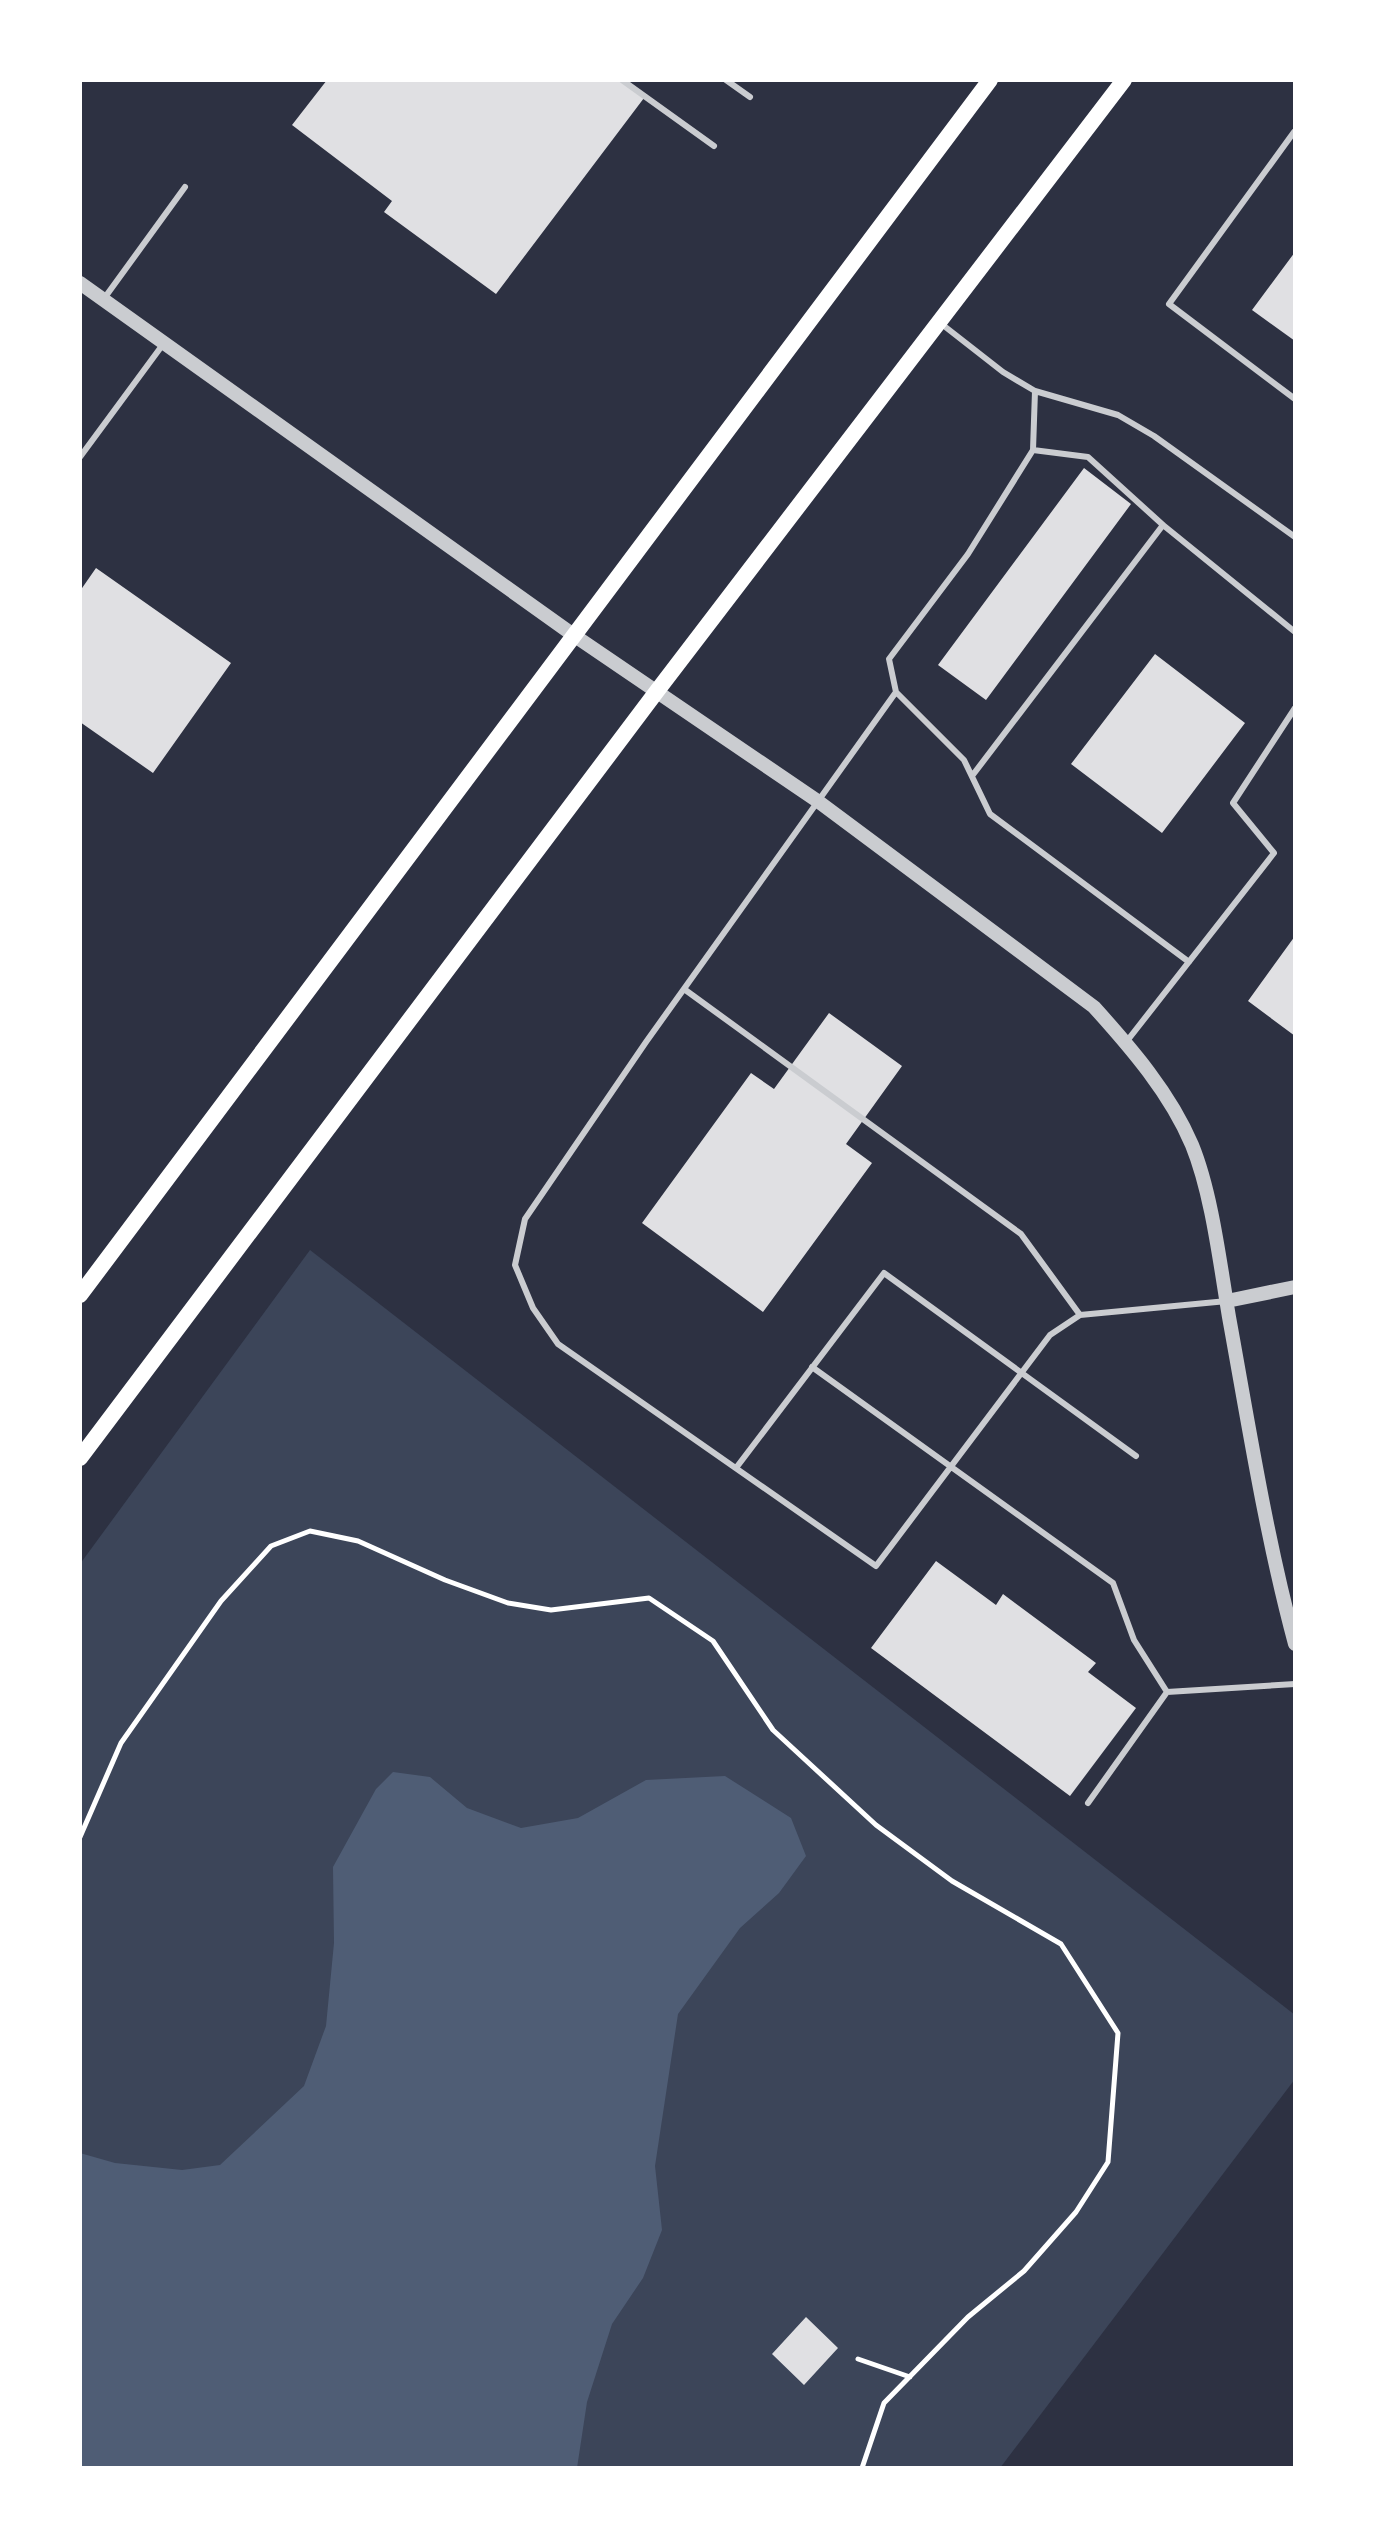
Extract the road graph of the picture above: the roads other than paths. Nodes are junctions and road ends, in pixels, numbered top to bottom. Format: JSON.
{"nodes":[{"id":1,"x":622,"y":80,"type":"edge"},
{"id":2,"x":726,"y":80,"type":"edge"},
{"id":3,"x":990,"y":80,"type":"edge"},
{"id":4,"x":1124,"y":80,"type":"edge"},
{"id":5,"x":750,"y":97,"type":"dead end"},
{"id":6,"x":1294,"y":132,"type":"edge"},
{"id":7,"x":714,"y":146,"type":"dead end"},
{"id":8,"x":185,"y":187,"type":"dead end"},
{"id":9,"x":80,"y":283,"type":"edge"},
{"id":10,"x":103,"y":300,"type":"junction"},
{"id":11,"x":939,"y":322,"type":"junction"},
{"id":12,"x":164,"y":343,"type":"junction"},
{"id":13,"x":1035,"y":391,"type":"junction"},
{"id":14,"x":1295,"y":399,"type":"edge"},
{"id":15,"x":1033,"y":450,"type":"junction"},
{"id":16,"x":80,"y":457,"type":"edge"},
{"id":17,"x":1163,"y":525,"type":"junction"},
{"id":18,"x":1295,"y":537,"type":"edge"},
{"id":19,"x":1295,"y":632,"type":"edge"},
{"id":20,"x":572,"y":634,"type":"junction"},
{"id":21,"x":657,"y":691,"type":"junction"},
{"id":22,"x":896,"y":692,"type":"junction"},
{"id":23,"x":1295,"y":708,"type":"edge"},
{"id":24,"x":972,"y":776,"type":"junction"},
{"id":25,"x":819,"y":802,"type":"junction"},
{"id":26,"x":1189,"y":962,"type":"junction"},
{"id":27,"x":684,"y":989,"type":"junction"},
{"id":28,"x":1126,"y":1043,"type":"junction"},
{"id":29,"x":1295,"y":1287,"type":"edge"},
{"id":30,"x":80,"y":1295,"type":"edge"},
{"id":31,"x":1227,"y":1301,"type":"junction"},
{"id":32,"x":1080,"y":1315,"type":"junction"},
{"id":33,"x":812,"y":1367,"type":"junction"},
{"id":34,"x":1022,"y":1372,"type":"junction"},
{"id":35,"x":1136,"y":1456,"type":"dead end"},
{"id":36,"x":80,"y":1458,"type":"edge"},
{"id":37,"x":951,"y":1465,"type":"junction"},
{"id":38,"x":736,"y":1468,"type":"junction"},
{"id":39,"x":1295,"y":1644,"type":"edge"},
{"id":40,"x":1295,"y":1684,"type":"edge"},
{"id":41,"x":1167,"y":1692,"type":"junction"},
{"id":42,"x":1088,"y":1803,"type":"dead end"}],
"edges":[{"from":1,"to":7,"type":"lane"},
{"from":2,"to":5,"type":"lane"},
{"from":3,"to":20,"type":"main road"},
{"from":4,"to":11,"type":"main road"},
{"from":6,"to":14,"type":"lane"},
{"from":8,"to":10,"type":"lane"},
{"from":9,"to":10,"type":"street"},
{"from":10,"to":12,"type":"street"},
{"from":11,"to":13,"type":"lane"},
{"from":11,"to":21,"type":"main road"},
{"from":12,"to":16,"type":"lane"},
{"from":12,"to":20,"type":"street"},
{"from":13,"to":15,"type":"lane"},
{"from":13,"to":18,"type":"lane"},
{"from":15,"to":17,"type":"lane"},
{"from":15,"to":22,"type":"lane"},
{"from":17,"to":19,"type":"lane"},
{"from":17,"to":24,"type":"lane"},
{"from":20,"to":21,"type":"street"},
{"from":20,"to":30,"type":"main road"},
{"from":21,"to":25,"type":"street"},
{"from":21,"to":36,"type":"main road"},
{"from":22,"to":24,"type":"lane"},
{"from":22,"to":25,"type":"lane"},
{"from":23,"to":26,"type":"lane"},
{"from":24,"to":26,"type":"lane"},
{"from":25,"to":27,"type":"lane"},
{"from":25,"to":28,"type":"street"},
{"from":26,"to":28,"type":"lane"},
{"from":27,"to":32,"type":"lane"},
{"from":27,"to":38,"type":"lane"},
{"from":28,"to":31,"type":"street"},
{"from":29,"to":31,"type":"street"},
{"from":31,"to":32,"type":"lane"},
{"from":31,"to":39,"type":"street"},
{"from":32,"to":34,"type":"lane"},
{"from":33,"to":34,"type":"lane"},
{"from":33,"to":37,"type":"lane"},
{"from":33,"to":38,"type":"lane"},
{"from":34,"to":35,"type":"lane"},
{"from":34,"to":37,"type":"lane"},
{"from":37,"to":38,"type":"lane"},
{"from":37,"to":41,"type":"lane"},
{"from":40,"to":41,"type":"lane"},
{"from":41,"to":42,"type":"lane"}]}
